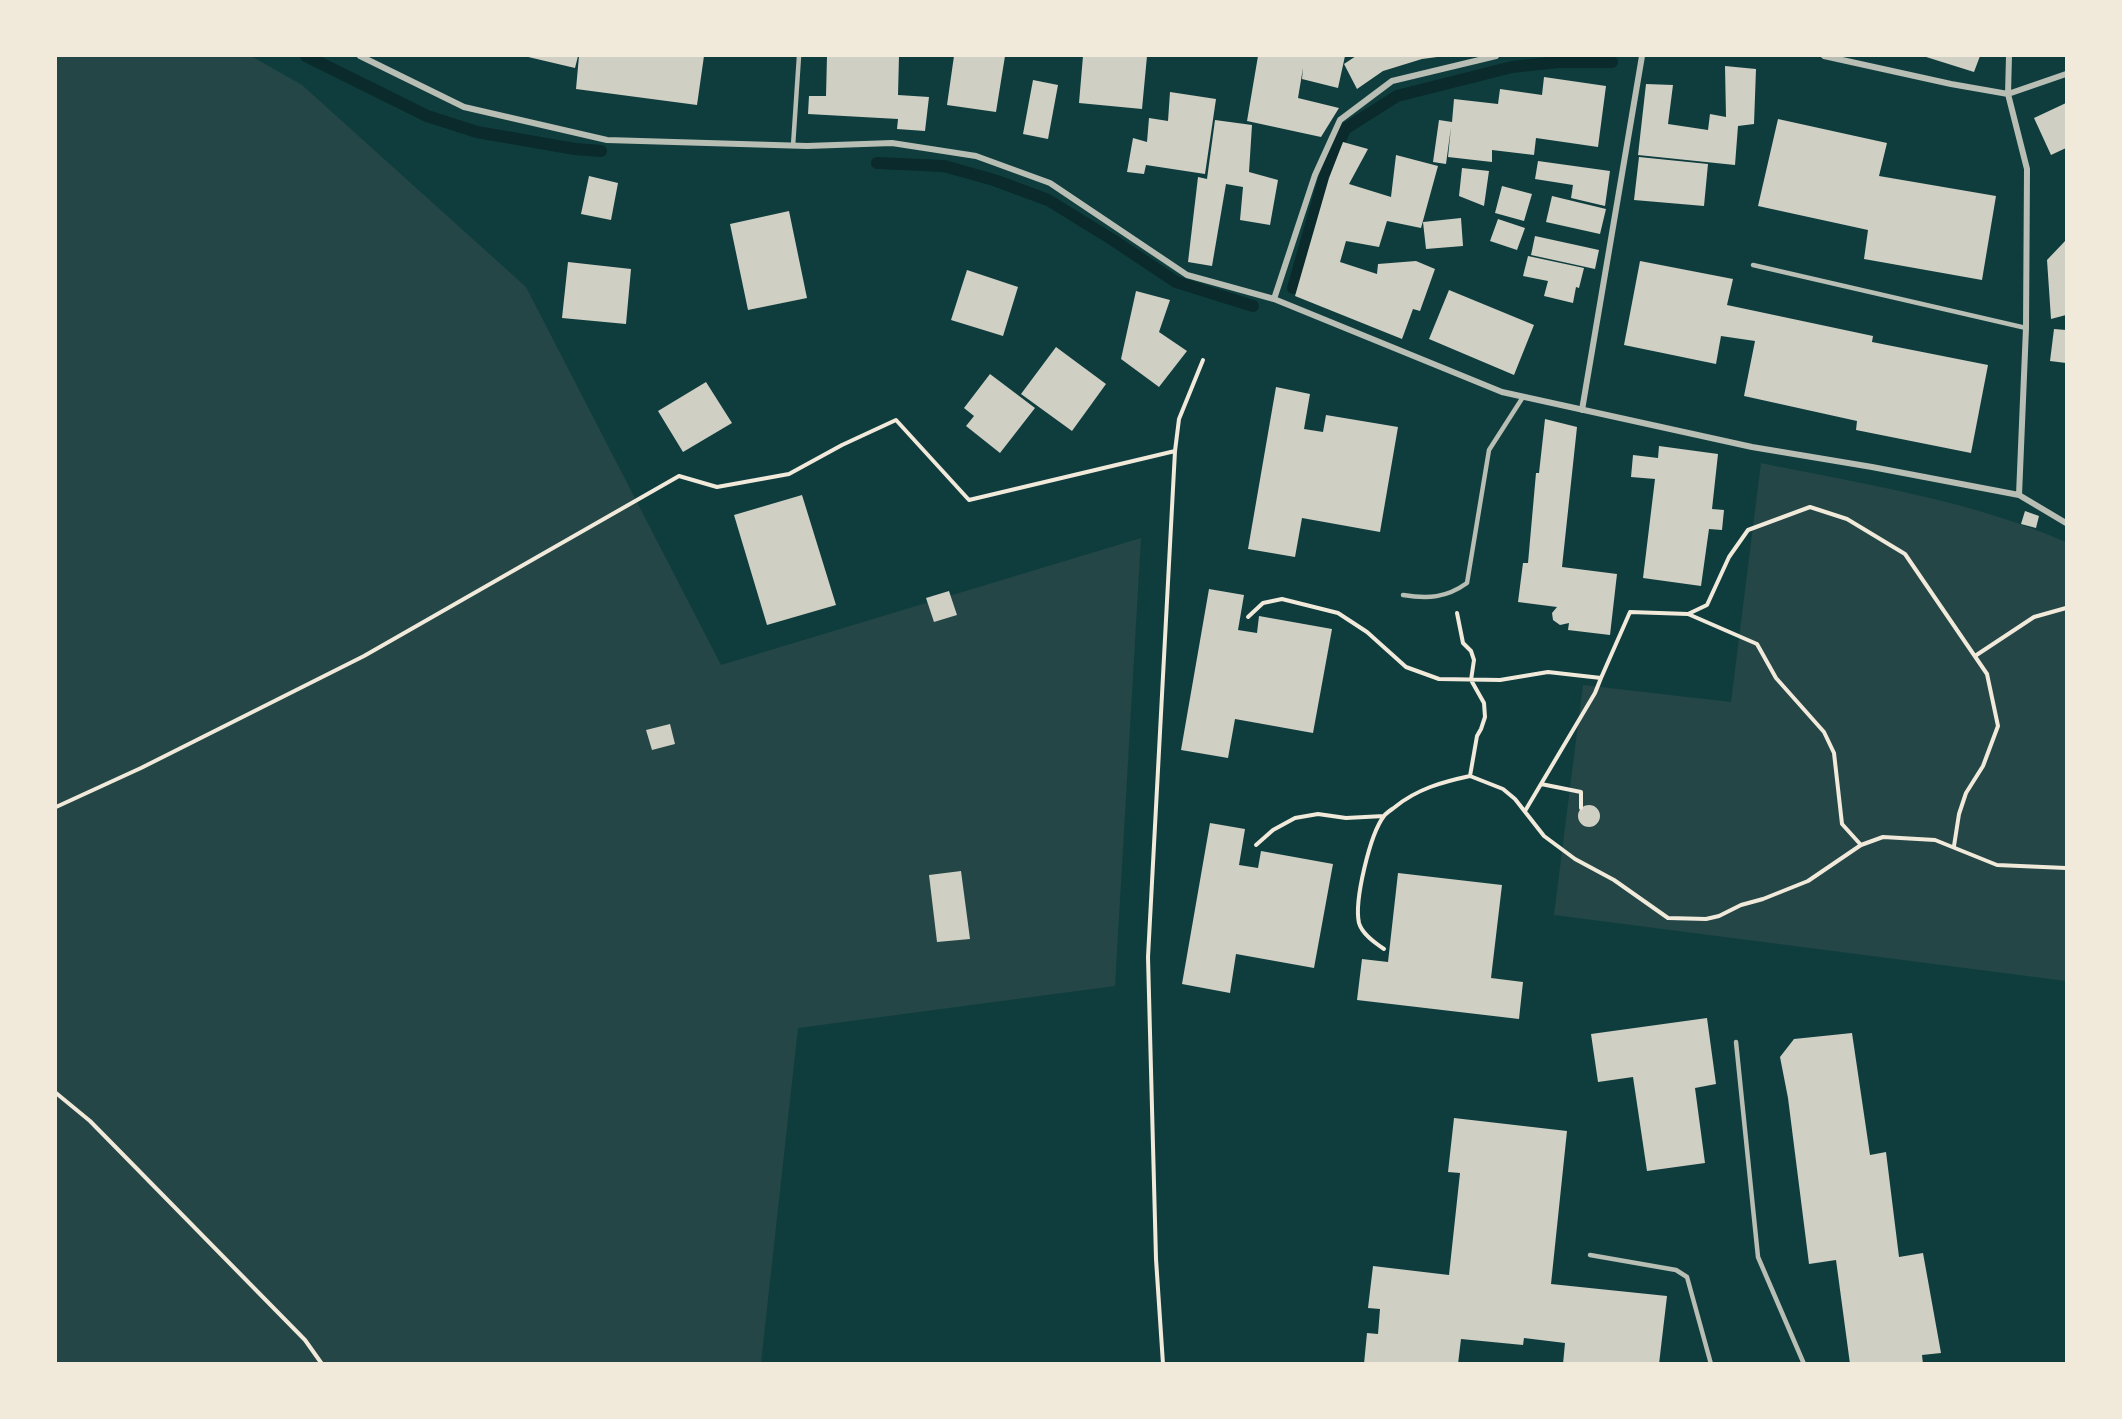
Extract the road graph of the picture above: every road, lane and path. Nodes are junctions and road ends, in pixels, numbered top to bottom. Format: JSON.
{"nodes":[{"id":1,"x":360,"y":56,"type":"edge"},
{"id":2,"x":799,"y":56,"type":"edge"},
{"id":3,"x":1496,"y":56,"type":"edge"},
{"id":4,"x":1642,"y":56,"type":"edge"},
{"id":5,"x":1824,"y":56,"type":"edge"},
{"id":6,"x":2009,"y":56,"type":"edge"},
{"id":7,"x":2067,"y":74,"type":"edge"},
{"id":8,"x":2008,"y":94,"type":"junction"},
{"id":9,"x":793,"y":146,"type":"junction"},
{"id":10,"x":1753,"y":265,"type":"dead end"},
{"id":11,"x":1274,"y":299,"type":"junction"},
{"id":12,"x":2026,"y":328,"type":"junction"},
{"id":13,"x":1203,"y":360,"type":"dead end"},
{"id":14,"x":1522,"y":397,"type":"junction"},
{"id":15,"x":1582,"y":410,"type":"junction"},
{"id":16,"x":1175,"y":451,"type":"junction"},
{"id":17,"x":2019,"y":495,"type":"junction"},
{"id":18,"x":2067,"y":523,"type":"edge"},
{"id":19,"x":1448,"y":593,"type":"junction"},
{"id":20,"x":1403,"y":595,"type":"dead end"},
{"id":21,"x":2067,"y":608,"type":"edge"},
{"id":22,"x":1688,"y":614,"type":"junction"},
{"id":23,"x":1248,"y":617,"type":"dead end"},
{"id":24,"x":1975,"y":656,"type":"junction"},
{"id":25,"x":1601,"y":678,"type":"junction"},
{"id":26,"x":1471,"y":680,"type":"junction"},
{"id":27,"x":1470,"y":776,"type":"junction"},
{"id":28,"x":1541,"y":784,"type":"junction"},
{"id":29,"x":56,"y":807,"type":"edge"},
{"id":30,"x":1581,"y":808,"type":"dead end"},
{"id":31,"x":1525,"y":811,"type":"junction"},
{"id":32,"x":1384,"y":816,"type":"junction"},
{"id":33,"x":1256,"y":845,"type":"dead end"},
{"id":34,"x":1861,"y":845,"type":"junction"},
{"id":35,"x":1954,"y":846,"type":"junction"},
{"id":36,"x":2067,"y":868,"type":"edge"},
{"id":37,"x":1384,"y":949,"type":"dead end"},
{"id":38,"x":1736,"y":1042,"type":"dead end"},
{"id":39,"x":56,"y":1093,"type":"edge"},
{"id":40,"x":1590,"y":1255,"type":"dead end"},
{"id":41,"x":322,"y":1364,"type":"edge"},
{"id":42,"x":1163,"y":1364,"type":"edge"},
{"id":43,"x":1711,"y":1364,"type":"edge"},
{"id":44,"x":1804,"y":1364,"type":"edge"}],
"edges":[{"from":1,"to":9,"type":"street"},
{"from":2,"to":9,"type":"lane"},
{"from":3,"to":11,"type":"street"},
{"from":4,"to":15,"type":"street"},
{"from":5,"to":8,"type":"street"},
{"from":6,"to":8,"type":"street"},
{"from":7,"to":8,"type":"street"},
{"from":8,"to":12,"type":"street"},
{"from":9,"to":11,"type":"street"},
{"from":10,"to":12,"type":"lane"},
{"from":11,"to":14,"type":"street"},
{"from":12,"to":17,"type":"street"},
{"from":13,"to":16,"type":"path"},
{"from":14,"to":15,"type":"street"},
{"from":14,"to":19,"type":"lane"},
{"from":15,"to":17,"type":"street"},
{"from":16,"to":29,"type":"path"},
{"from":16,"to":42,"type":"path"},
{"from":17,"to":18,"type":"street"},
{"from":19,"to":20,"type":"lane"},
{"from":19,"to":26,"type":"path"},
{"from":21,"to":24,"type":"path"},
{"from":22,"to":24,"type":"path"},
{"from":22,"to":25,"type":"path"},
{"from":22,"to":34,"type":"path"},
{"from":23,"to":26,"type":"path"},
{"from":24,"to":35,"type":"path"},
{"from":25,"to":26,"type":"path"},
{"from":25,"to":28,"type":"path"},
{"from":26,"to":27,"type":"path"},
{"from":27,"to":31,"type":"path"},
{"from":27,"to":32,"type":"path"},
{"from":28,"to":30,"type":"path"},
{"from":28,"to":31,"type":"path"},
{"from":31,"to":34,"type":"path"},
{"from":32,"to":33,"type":"path"},
{"from":32,"to":37,"type":"path"},
{"from":34,"to":35,"type":"path"},
{"from":35,"to":36,"type":"path"},
{"from":38,"to":44,"type":"lane"},
{"from":39,"to":41,"type":"path"},
{"from":40,"to":43,"type":"lane"}]}
